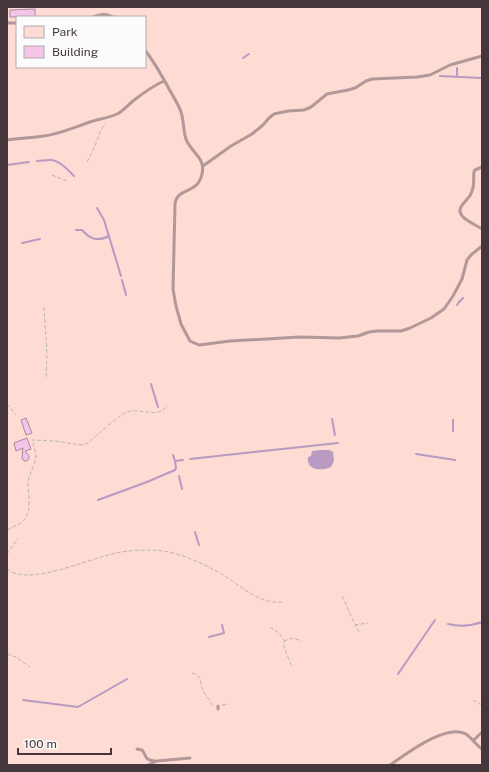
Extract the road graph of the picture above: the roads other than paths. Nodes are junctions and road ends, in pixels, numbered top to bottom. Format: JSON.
{"nodes":[{"id":1,"x":96,"y":16,"type":"edge"},
{"id":2,"x":110,"y":16,"type":"edge"},
{"id":3,"x":146,"y":51,"type":"edge"},
{"id":4,"x":482,"y":56,"type":"edge"},
{"id":5,"x":164,"y":81,"type":"junction"},
{"id":6,"x":7,"y":140,"type":"edge"},
{"id":7,"x":203,"y":166,"type":"junction"},
{"id":8,"x":482,"y":166,"type":"edge"},
{"id":9,"x":482,"y":229,"type":"edge"},
{"id":10,"x":482,"y":246,"type":"edge"},
{"id":11,"x":481,"y":733,"type":"edge"},
{"id":12,"x":473,"y":741,"type":"junction"},
{"id":13,"x":137,"y":749,"type":"dead end"},
{"id":14,"x":482,"y":749,"type":"edge"},
{"id":15,"x":190,"y":758,"type":"dead end"},
{"id":16,"x":157,"y":760,"type":"junction"},
{"id":17,"x":148,"y":765,"type":"edge"},
{"id":18,"x":390,"y":765,"type":"edge"}],
"edges":[{"from":1,"to":2,"type":"lane"},
{"from":3,"to":5,"type":"lane"},
{"from":4,"to":7,"type":"lane"},
{"from":5,"to":6,"type":"lane"},
{"from":5,"to":7,"type":"lane"},
{"from":7,"to":10,"type":"lane"},
{"from":8,"to":9,"type":"lane"},
{"from":11,"to":12,"type":"lane"},
{"from":12,"to":14,"type":"lane"},
{"from":12,"to":18,"type":"lane"},
{"from":13,"to":16,"type":"lane"},
{"from":15,"to":16,"type":"lane"},
{"from":16,"to":17,"type":"lane"}]}
